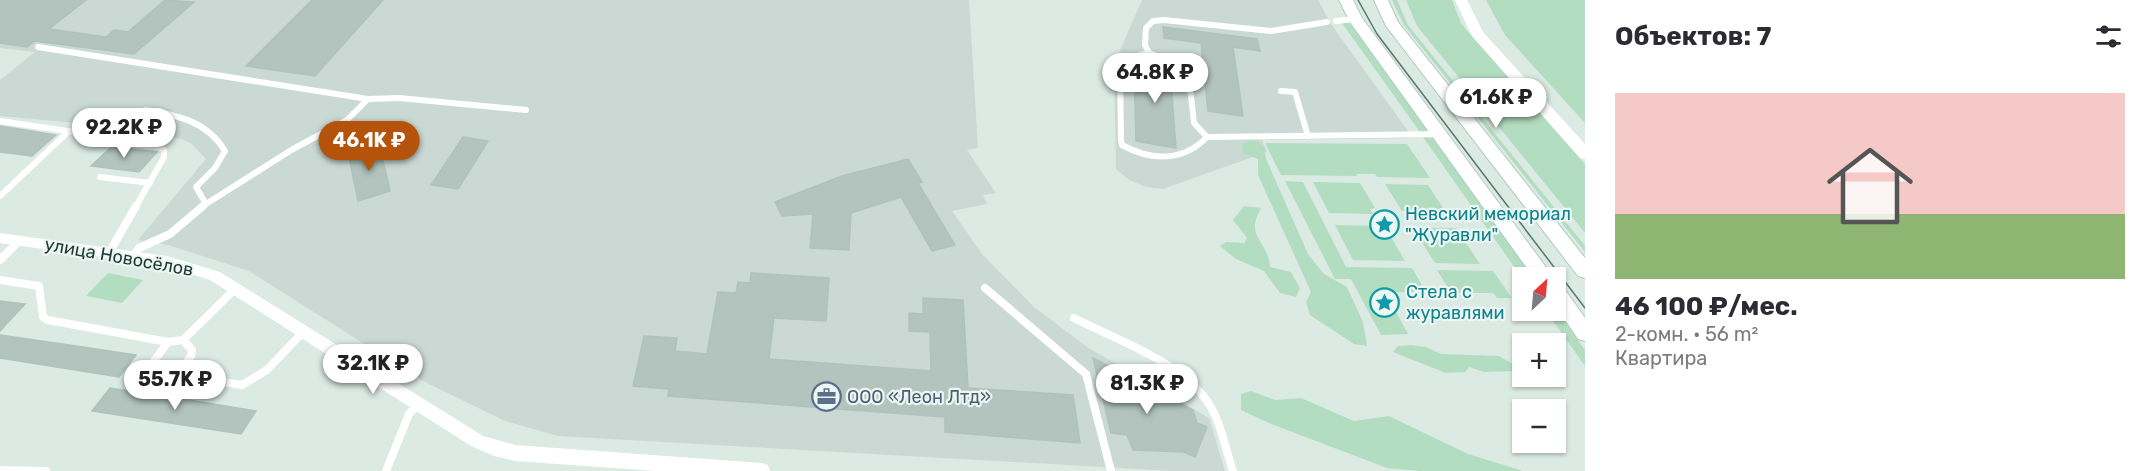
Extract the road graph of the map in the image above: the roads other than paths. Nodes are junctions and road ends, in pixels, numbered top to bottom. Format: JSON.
{"nodes":[{"id":1,"x":1346,"y":0,"type":"edge"},
{"id":2,"x":1381,"y":0,"type":"edge"},
{"id":3,"x":1461,"y":0,"type":"edge"},
{"id":4,"x":1355,"y":19,"type":"junction"},
{"id":5,"x":1336,"y":21,"type":"dead end"},
{"id":6,"x":1327,"y":22,"type":"dead end"},
{"id":7,"x":38,"y":47,"type":"dead end"},
{"id":8,"x":1149,"y":53,"type":"junction"},
{"id":9,"x":1281,"y":91,"type":"dead end"},
{"id":10,"x":368,"y":99,"type":"junction"},
{"id":11,"x":145,"y":110,"type":"dead end"},
{"id":12,"x":526,"y":110,"type":"dead end"},
{"id":13,"x":0,"y":121,"type":"edge"},
{"id":14,"x":69,"y":131,"type":"junction"},
{"id":15,"x":1440,"y":134,"type":"junction"},
{"id":16,"x":1308,"y":136,"type":"junction"},
{"id":17,"x":1207,"y":137,"type":"junction"},
{"id":18,"x":114,"y":138,"type":"dead end"},
{"id":19,"x":123,"y":143,"type":"dead end"},
{"id":20,"x":1585,"y":154,"type":"edge"},
{"id":21,"x":100,"y":177,"type":"dead end"},
{"id":22,"x":150,"y":183,"type":"junction"},
{"id":23,"x":0,"y":196,"type":"edge"},
{"id":24,"x":206,"y":204,"type":"junction"},
{"id":25,"x":0,"y":238,"type":"edge"},
{"id":26,"x":19,"y":241,"type":"junction"},
{"id":27,"x":109,"y":253,"type":"junction"},
{"id":28,"x":133,"y":256,"type":"junction"},
{"id":29,"x":0,"y":260,"type":"edge"},
{"id":30,"x":1537,"y":267,"type":"edge"},
{"id":31,"x":1585,"y":271,"type":"edge"},
{"id":32,"x":0,"y":280,"type":"edge"},
{"id":33,"x":236,"y":288,"type":"junction"},
{"id":34,"x":985,"y":288,"type":"dead end"},
{"id":35,"x":1566,"y":306,"type":"edge"},
{"id":36,"x":1074,"y":318,"type":"dead end"},
{"id":37,"x":304,"y":331,"type":"junction"},
{"id":38,"x":1585,"y":333,"type":"edge"},
{"id":39,"x":183,"y":340,"type":"junction"},
{"id":40,"x":168,"y":342,"type":"junction"},
{"id":41,"x":177,"y":375,"type":"junction"},
{"id":42,"x":418,"y":404,"type":"junction"},
{"id":43,"x":620,"y":466,"type":"edge"},
{"id":44,"x":0,"y":470,"type":"edge"},
{"id":45,"x":46,"y":471,"type":"edge"},
{"id":46,"x":386,"y":471,"type":"edge"},
{"id":47,"x":762,"y":471,"type":"edge"},
{"id":48,"x":1111,"y":471,"type":"edge"},
{"id":49,"x":1233,"y":471,"type":"edge"}],
"edges":[{"from":1,"to":4,"type":"main road"},
{"from":2,"to":31,"type":"main road"},
{"from":3,"to":20,"type":"street"},
{"from":4,"to":5,"type":"lane"},
{"from":4,"to":15,"type":"main road"},
{"from":6,"to":8,"type":"lane"},
{"from":7,"to":10,"type":"lane"},
{"from":8,"to":17,"type":"lane"},
{"from":8,"to":17,"type":"lane"},
{"from":9,"to":16,"type":"lane"},
{"from":10,"to":12,"type":"lane"},
{"from":10,"to":24,"type":"lane"},
{"from":11,"to":24,"type":"lane"},
{"from":13,"to":14,"type":"lane"},
{"from":14,"to":18,"type":"lane"},
{"from":14,"to":23,"type":"lane"},
{"from":15,"to":16,"type":"lane"},
{"from":15,"to":30,"type":"main road"},
{"from":16,"to":17,"type":"lane"},
{"from":19,"to":22,"type":"lane"},
{"from":21,"to":22,"type":"lane"},
{"from":22,"to":27,"type":"lane"},
{"from":24,"to":28,"type":"lane"},
{"from":25,"to":26,"type":"street","name":"улица Новосёлов"},
{"from":26,"to":27,"type":"street","name":"улица Новосёлов"},
{"from":26,"to":29,"type":"lane"},
{"from":27,"to":28,"type":"street","name":"улица Новосёлов"},
{"from":28,"to":33,"type":"street","name":"улица Новосёлов"},
{"from":32,"to":40,"type":"lane"},
{"from":33,"to":37,"type":"street","name":"улица Новосёлов"},
{"from":33,"to":39,"type":"lane"},
{"from":34,"to":48,"type":"lane"},
{"from":35,"to":38,"type":"main road"},
{"from":36,"to":49,"type":"lane"},
{"from":37,"to":41,"type":"lane"},
{"from":37,"to":42,"type":"street","name":"улица Новосёлов"},
{"from":39,"to":40,"type":"lane"},
{"from":39,"to":41,"type":"lane"},
{"from":40,"to":41,"type":"lane"},
{"from":42,"to":43,"type":"street","name":"улица Новосёлов"},
{"from":42,"to":46,"type":"lane"},
{"from":43,"to":47,"type":"street","name":"улица Новосёлов"},
{"from":44,"to":45,"type":"lane"}]}
